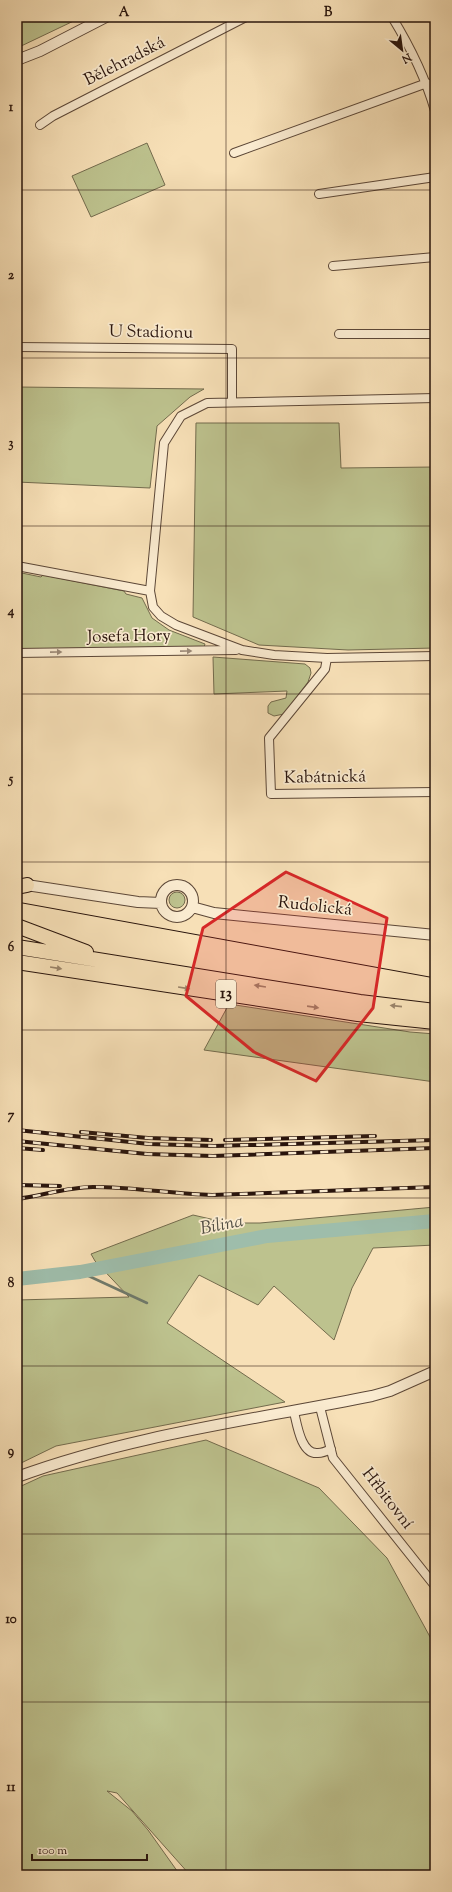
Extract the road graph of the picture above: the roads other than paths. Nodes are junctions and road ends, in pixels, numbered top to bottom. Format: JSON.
{"nodes":[{"id":1,"x":106,"y":17,"type":"edge"},
{"id":2,"x":246,"y":17,"type":"edge"},
{"id":3,"x":392,"y":17,"type":"edge"},
{"id":4,"x":17,"y":60,"type":"edge"},
{"id":5,"x":427,"y":83,"type":"junction"},
{"id":6,"x":435,"y":111,"type":"edge"},
{"id":7,"x":40,"y":125,"type":"dead end"},
{"id":8,"x":234,"y":153,"type":"dead end"},
{"id":9,"x":435,"y":177,"type":"edge"},
{"id":10,"x":319,"y":194,"type":"dead end"},
{"id":11,"x":435,"y":258,"type":"edge"},
{"id":12,"x":333,"y":266,"type":"dead end"},
{"id":13,"x":339,"y":334,"type":"dead end"},
{"id":14,"x":435,"y":334,"type":"edge"},
{"id":15,"x":17,"y":347,"type":"edge"},
{"id":16,"x":435,"y":398,"type":"edge"},
{"id":17,"x":232,"y":402,"type":"junction"},
{"id":18,"x":17,"y":566,"type":"edge"},
{"id":19,"x":150,"y":591,"type":"junction"},
{"id":20,"x":242,"y":650,"type":"junction"},
{"id":21,"x":17,"y":653,"type":"edge"},
{"id":22,"x":435,"y":656,"type":"edge"},
{"id":23,"x":328,"y":658,"type":"junction"},
{"id":24,"x":435,"y":792,"type":"edge"},
{"id":25,"x":20,"y":885,"type":"edge"},
{"id":26,"x":161,"y":903,"type":"junction"},
{"id":27,"x":192,"y":907,"type":"junction"},
{"id":28,"x":17,"y":926,"type":"edge"},
{"id":29,"x":435,"y":935,"type":"edge"},
{"id":30,"x":17,"y":947,"type":"edge"},
{"id":31,"x":17,"y":962,"type":"edge"},
{"id":32,"x":117,"y":963,"type":"junction"},
{"id":33,"x":435,"y":1011,"type":"edge"},
{"id":34,"x":435,"y":1022,"type":"edge"},
{"id":35,"x":435,"y":1371,"type":"edge"},
{"id":36,"x":320,"y":1407,"type":"junction"},
{"id":37,"x":294,"y":1412,"type":"junction"},
{"id":38,"x":331,"y":1449,"type":"junction"},
{"id":39,"x":17,"y":1477,"type":"edge"},
{"id":40,"x":435,"y":1586,"type":"edge"}],
"edges":[{"from":1,"to":4,"type":"street"},
{"from":2,"to":7,"type":"street","name":"Bělehradská"},
{"from":3,"to":5,"type":"street"},
{"from":5,"to":6,"type":"street"},
{"from":5,"to":8,"type":"street"},
{"from":9,"to":10,"type":"street"},
{"from":11,"to":12,"type":"street"},
{"from":13,"to":14,"type":"street"},
{"from":15,"to":17,"type":"street","name":"U Stadionu"},
{"from":16,"to":17,"type":"street"},
{"from":17,"to":19,"type":"street"},
{"from":18,"to":19,"type":"street"},
{"from":19,"to":20,"type":"street"},
{"from":21,"to":20,"type":"street","name":"Josefa Hory","one_way":true},
{"from":20,"to":23,"type":"street"},
{"from":22,"to":23,"type":"street"},
{"from":23,"to":24,"type":"street","name":"Kabátnická"},
{"from":25,"to":26,"type":"street"},
{"from":26,"to":27,"type":"street"},
{"from":26,"to":27,"type":"street"},
{"from":27,"to":29,"type":"street","name":"Rudolická"},
{"from":28,"to":32,"type":"highway"},
{"from":30,"to":32,"type":"highway","number":"13"},
{"from":31,"to":34,"type":"highway","number":"13","one_way":true},
{"from":33,"to":32,"type":"highway","number":"13","one_way":true},
{"from":35,"to":36,"type":"street"},
{"from":36,"to":37,"type":"street"},
{"from":36,"to":38,"type":"street","name":"Hřbitovní"},
{"from":37,"to":38,"type":"street"},
{"from":37,"to":39,"type":"street"},
{"from":38,"to":40,"type":"street","name":"Hřbitovní"}]}
